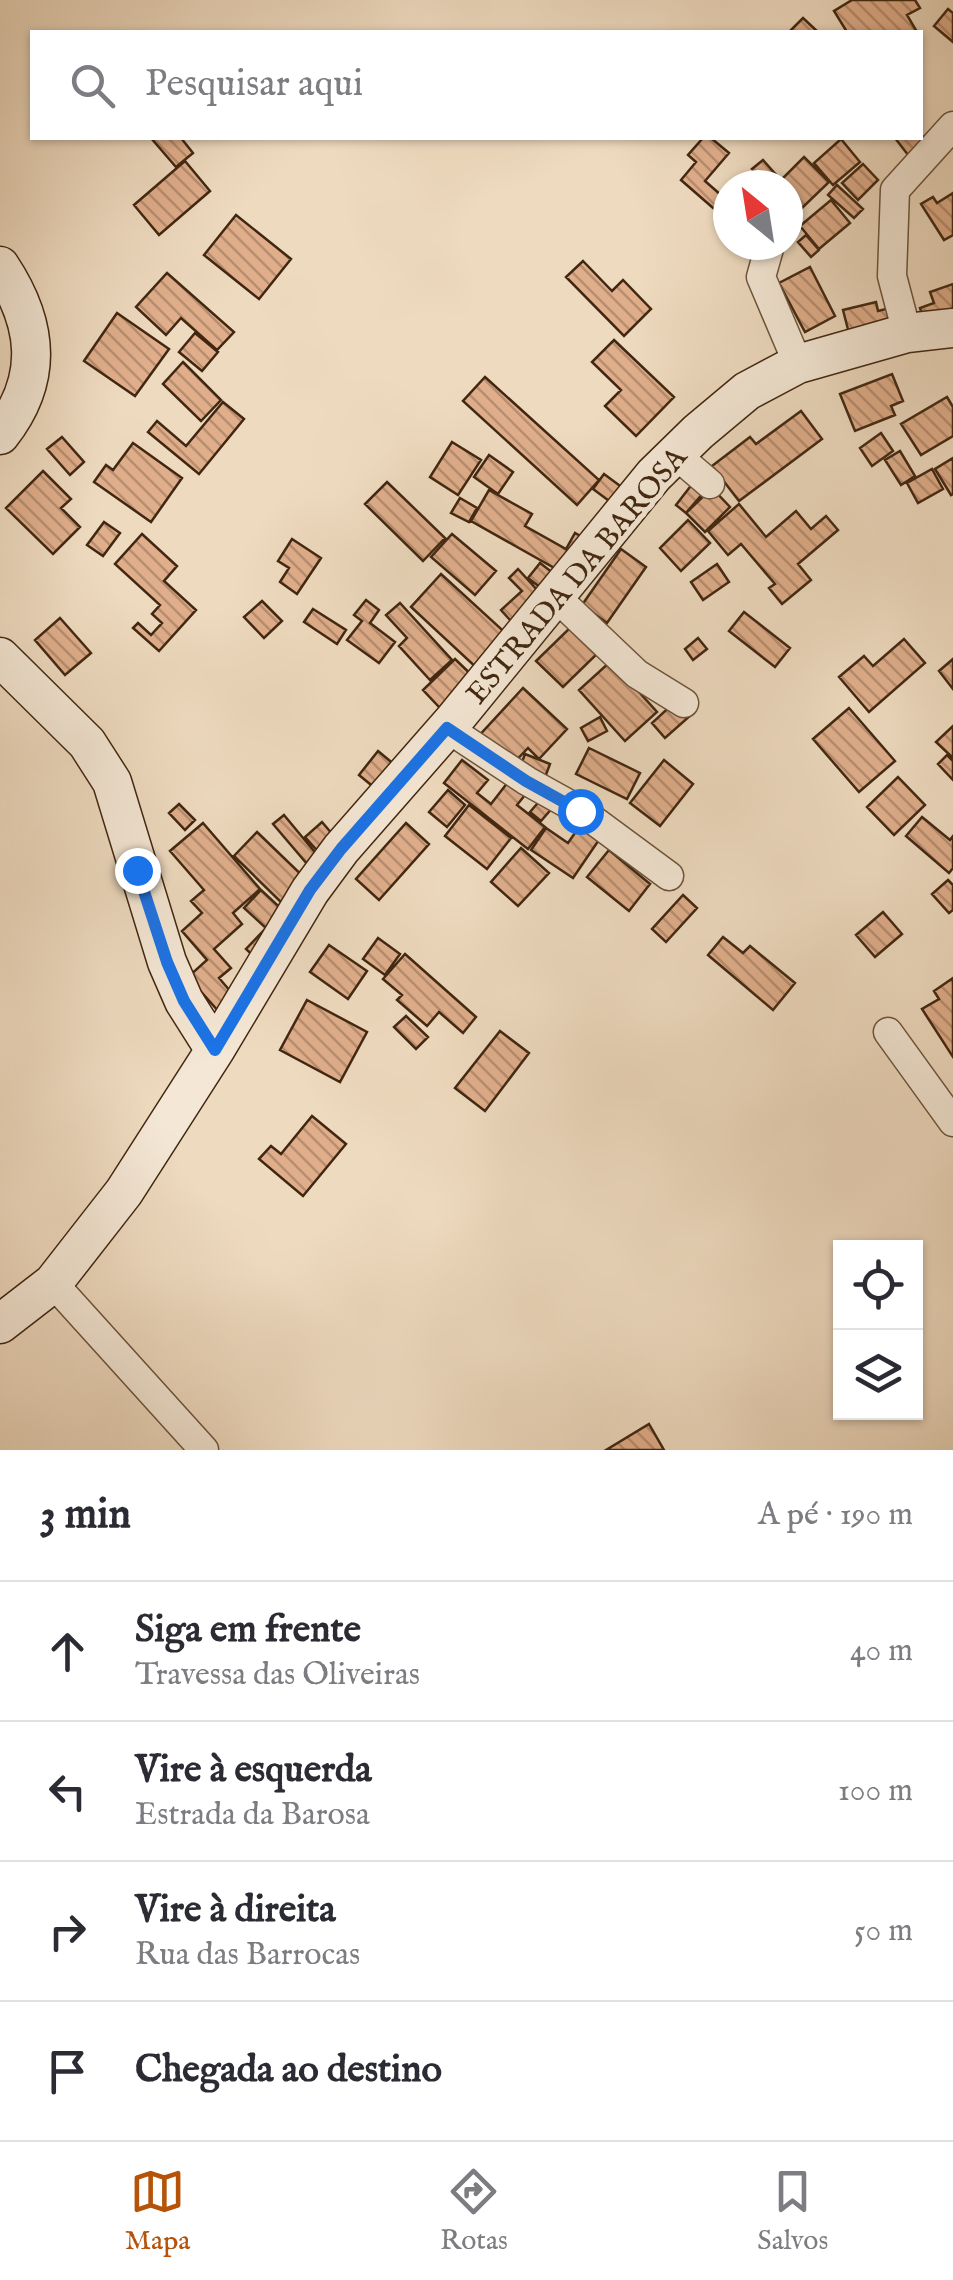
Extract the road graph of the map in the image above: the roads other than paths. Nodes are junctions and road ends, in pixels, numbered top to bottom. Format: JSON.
{"nodes":[{"id":1,"x":953,"y":126,"type":"edge"},
{"id":2,"x":766,"y":260,"type":"edge"},
{"id":3,"x":0,"y":266,"type":"edge"},
{"id":4,"x":953,"y":328,"type":"edge"},
{"id":5,"x":907,"y":333,"type":"junction"},
{"id":6,"x":798,"y":364,"type":"junction"},
{"id":7,"x":0,"y":434,"type":"edge"},
{"id":8,"x":676,"y":454,"type":"junction"},
{"id":9,"x":710,"y":484,"type":"dead end"},
{"id":10,"x":556,"y":597,"type":"junction"},
{"id":11,"x":0,"y":657,"type":"edge"},
{"id":12,"x":684,"y":704,"type":"dead end"},
{"id":13,"x":447,"y":728,"type":"junction"},
{"id":14,"x":669,"y":876,"type":"dead end"},
{"id":15,"x":888,"y":1032,"type":"dead end"},
{"id":16,"x":215,"y":1050,"type":"junction"},
{"id":17,"x":953,"y":1122,"type":"edge"},
{"id":18,"x":53,"y":1283,"type":"junction"},
{"id":19,"x":0,"y":1324,"type":"edge"},
{"id":20,"x":204,"y":1450,"type":"edge"}],
"edges":[{"from":1,"to":5,"type":"street"},
{"from":2,"to":6,"type":"street"},
{"from":3,"to":7,"type":"street"},
{"from":4,"to":5,"type":"street","name":"ESTRADA DA BAROSA"},
{"from":5,"to":6,"type":"street","name":"ESTRADA DA BAROSA"},
{"from":6,"to":8,"type":"street","name":"ESTRADA DA BAROSA"},
{"from":8,"to":9,"type":"street"},
{"from":8,"to":10,"type":"street","name":"ESTRADA DA BAROSA"},
{"from":10,"to":12,"type":"street"},
{"from":10,"to":13,"type":"street","name":"ESTRADA DA BAROSA"},
{"from":11,"to":16,"type":"street"},
{"from":13,"to":14,"type":"street"},
{"from":13,"to":16,"type":"street","name":"ESTRADA DA BAROSA"},
{"from":15,"to":17,"type":"street"},
{"from":16,"to":18,"type":"street","name":"ESTRADA DA BAROSA"},
{"from":18,"to":19,"type":"street","name":"ESTRADA DA BAROSA"},
{"from":18,"to":20,"type":"street"}]}
